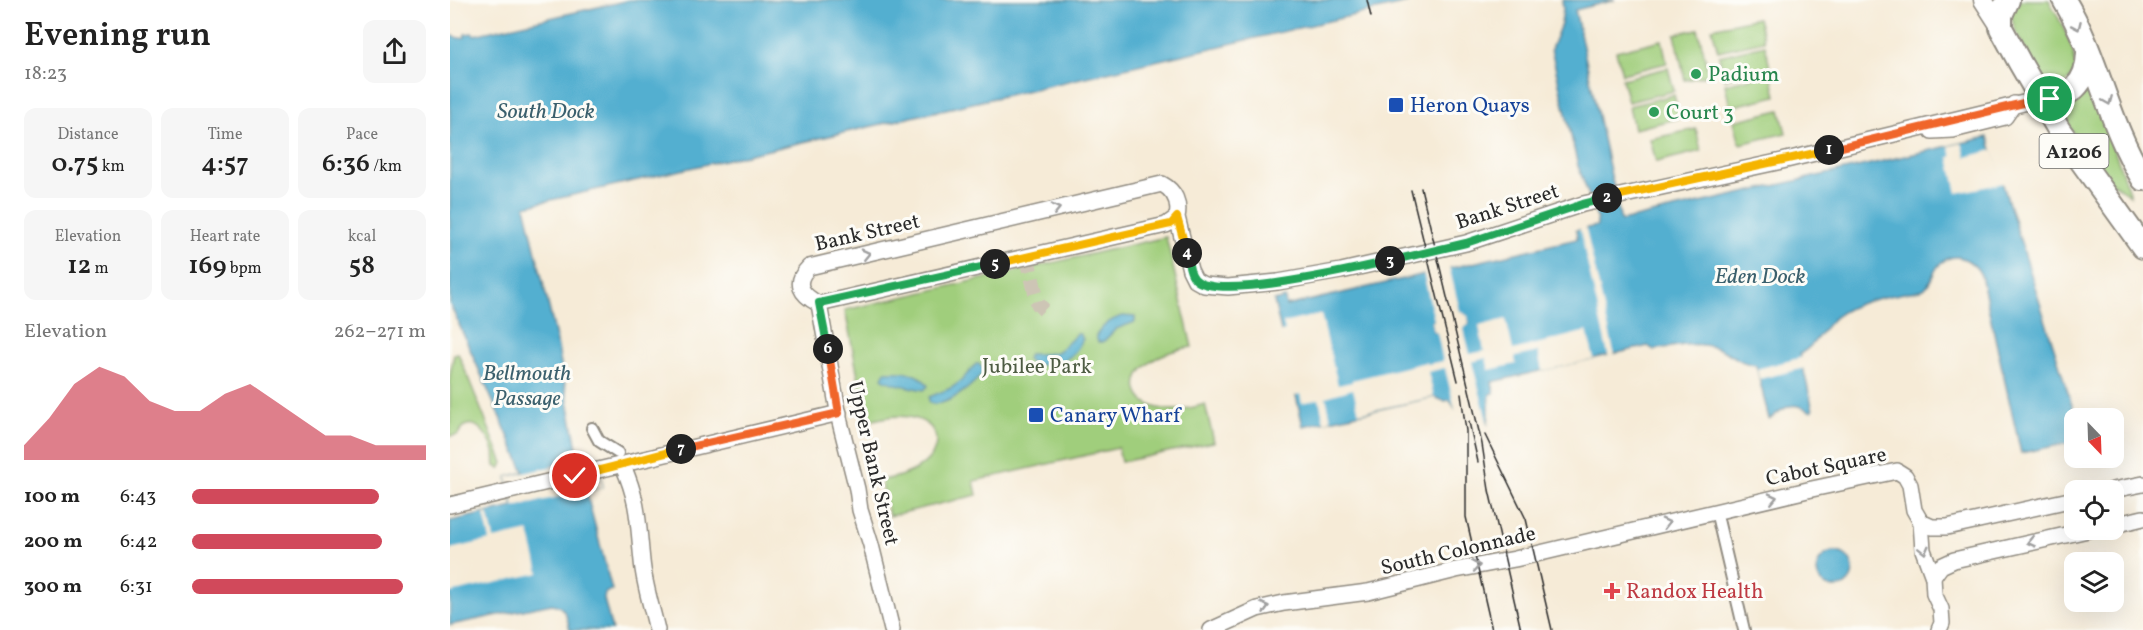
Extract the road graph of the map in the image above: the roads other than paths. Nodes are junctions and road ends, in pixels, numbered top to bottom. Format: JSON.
{"nodes":[{"id":1,"x":1983,"y":0,"type":"edge"},
{"id":2,"x":2008,"y":0,"type":"edge"},
{"id":3,"x":2064,"y":0,"type":"edge"},
{"id":4,"x":2001,"y":28,"type":"junction"},
{"id":5,"x":2088,"y":53,"type":"junction"},
{"id":6,"x":2040,"y":99,"type":"junction"},
{"id":7,"x":2014,"y":104,"type":"junction"},
{"id":8,"x":1896,"y":134,"type":"junction"},
{"id":9,"x":2127,"y":150,"type":"junction"},
{"id":10,"x":2143,"y":179,"type":"edge"},
{"id":11,"x":2143,"y":194,"type":"edge"},
{"id":12,"x":2110,"y":202,"type":"junction"},
{"id":13,"x":1177,"y":217,"type":"junction"},
{"id":14,"x":2143,"y":231,"type":"edge"},
{"id":15,"x":2143,"y":247,"type":"edge"},
{"id":16,"x":819,"y":303,"type":"junction"},
{"id":17,"x":839,"y":413,"type":"junction"},
{"id":18,"x":592,"y":428,"type":"dead end"},
{"id":19,"x":621,"y":459,"type":"junction"},
{"id":20,"x":2143,"y":484,"type":"edge"},
{"id":21,"x":2124,"y":488,"type":"edge"},
{"id":22,"x":2064,"y":501,"type":"edge"},
{"id":23,"x":450,"y":505,"type":"edge"},
{"id":24,"x":1716,"y":511,"type":"junction"},
{"id":25,"x":2143,"y":518,"type":"edge"},
{"id":26,"x":1921,"y":522,"type":"junction"},
{"id":27,"x":2124,"y":523,"type":"edge"},
{"id":28,"x":2064,"y":535,"type":"edge"},
{"id":29,"x":1933,"y":577,"type":"junction"},
{"id":30,"x":657,"y":630,"type":"edge"},
{"id":31,"x":892,"y":630,"type":"edge"},
{"id":32,"x":1211,"y":630,"type":"edge"},
{"id":33,"x":1744,"y":630,"type":"edge"},
{"id":34,"x":1939,"y":630,"type":"edge"}],
"edges":[{"from":1,"to":4,"type":"street"},
{"from":2,"to":4,"type":"main road"},
{"from":3,"to":5,"type":"main road","number":"A1206","one_way":true},
{"from":4,"to":6,"type":"main road","number":"A1206"},
{"from":5,"to":6,"type":"main road"},
{"from":5,"to":9,"type":"main road","number":"A1206","one_way":true},
{"from":6,"to":7,"type":"street","name":"Bank Street"},
{"from":6,"to":12,"type":"main road","number":"A1206"},
{"from":7,"to":8,"type":"street","name":"Bank Street"},
{"from":7,"to":8,"type":"street","name":"Bank Street"},
{"from":8,"to":13,"type":"street","name":"Bank Street"},
{"from":9,"to":10,"type":"main road","number":"A1206"},
{"from":9,"to":11,"type":"street"},
{"from":12,"to":14,"type":"street"},
{"from":12,"to":15,"type":"main road","number":"A1206"},
{"from":13,"to":16,"type":"street"},
{"from":16,"to":13,"type":"street","name":"Bank Street","one_way":true},
{"from":16,"to":17,"type":"street","name":"Upper Bank Street"},
{"from":17,"to":19,"type":"street"},
{"from":17,"to":31,"type":"street","name":"Upper Bank Street"},
{"from":18,"to":19,"type":"street"},
{"from":19,"to":23,"type":"street"},
{"from":19,"to":30,"type":"street"},
{"from":20,"to":21,"type":"street"},
{"from":22,"to":26,"type":"street"},
{"from":24,"to":26,"type":"street","name":"Cabot Square","one_way":true},
{"from":32,"to":24,"type":"street","name":"South Colonnade","one_way":true},
{"from":24,"to":33,"type":"street"},
{"from":25,"to":27,"type":"street"},
{"from":26,"to":29,"type":"street","name":"Cabot Square","one_way":true},
{"from":28,"to":29,"type":"street","one_way":true},
{"from":29,"to":34,"type":"street","name":"Cabot Square"}]}
